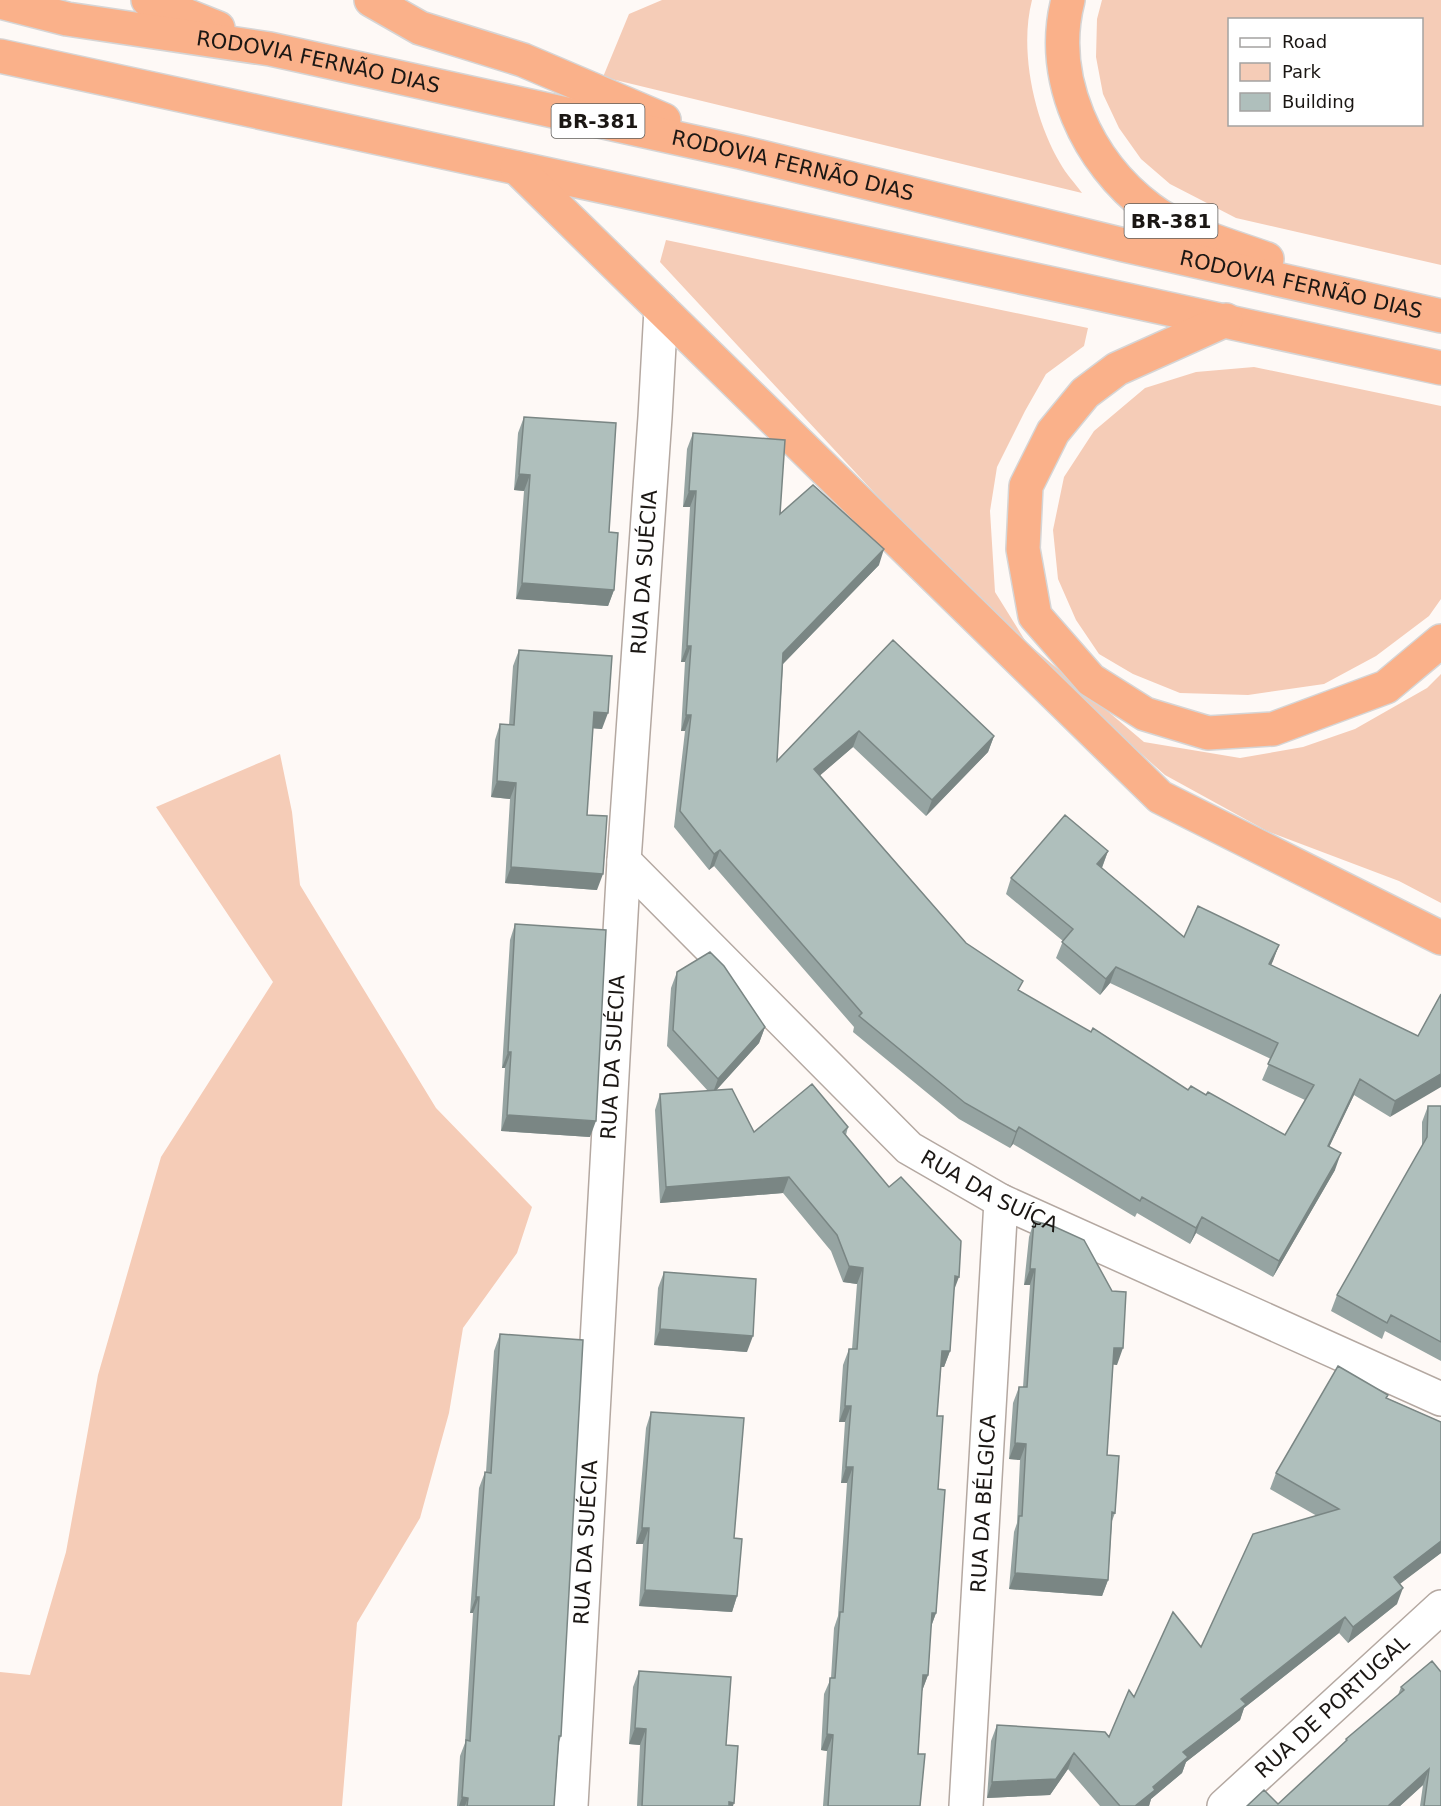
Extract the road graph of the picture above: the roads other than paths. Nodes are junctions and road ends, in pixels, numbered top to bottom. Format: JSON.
{"nodes":[{"id":1,"x":148,"y":0,"type":"edge"},
{"id":2,"x":371,"y":0,"type":"edge"},
{"id":3,"x":1068,"y":0,"type":"edge"},
{"id":4,"x":0,"y":2,"type":"edge"},
{"id":5,"x":270,"y":49,"type":"junction"},
{"id":6,"x":0,"y":56,"type":"edge"},
{"id":7,"x":740,"y":152,"type":"junction"},
{"id":8,"x":517,"y":168,"type":"junction"},
{"id":9,"x":661,"y":309,"type":"junction"},
{"id":10,"x":1429,"y":314,"type":"edge"},
{"id":11,"x":1226,"y":320,"type":"junction"},
{"id":12,"x":1429,"y":365,"type":"edge"},
{"id":13,"x":1441,"y":641,"type":"edge"},
{"id":14,"x":624,"y":861,"type":"junction"},
{"id":15,"x":1441,"y":939,"type":"edge"},
{"id":16,"x":1001,"y":1201,"type":"junction"},
{"id":17,"x":1441,"y":1399,"type":"edge"},
{"id":18,"x":1441,"y":1607,"type":"edge"},
{"id":19,"x":571,"y":1806,"type":"edge"},
{"id":20,"x":966,"y":1806,"type":"edge"},
{"id":21,"x":1224,"y":1806,"type":"edge"}],
"edges":[{"from":1,"to":5,"type":"highway"},
{"from":2,"to":7,"type":"highway"},
{"from":3,"to":10,"type":"highway","number":"BR-381"},
{"from":4,"to":5,"type":"highway","name":"RODOVIA FERNÃO DIAS","number":"BR-381"},
{"from":5,"to":7,"type":"highway","name":"RODOVIA FERNÃO DIAS","number":"BR-381"},
{"from":6,"to":8,"type":"highway"},
{"from":7,"to":10,"type":"highway","name":"RODOVIA FERNÃO DIAS","number":"BR-381"},
{"from":8,"to":9,"type":"highway"},
{"from":8,"to":11,"type":"highway"},
{"from":9,"to":14,"type":"street","name":"RUA DA SUÉCIA"},
{"from":9,"to":15,"type":"highway"},
{"from":11,"to":12,"type":"highway"},
{"from":11,"to":13,"type":"highway"},
{"from":14,"to":16,"type":"street","name":"RUA DA SUÍÇA"},
{"from":14,"to":19,"type":"street","name":"RUA DA SUÉCIA"},
{"from":16,"to":17,"type":"street","name":"RUA DA SUÍÇA"},
{"from":16,"to":20,"type":"street","name":"RUA DA BÉLGICA"},
{"from":18,"to":21,"type":"street","name":"RUA DE PORTUGAL"}]}
